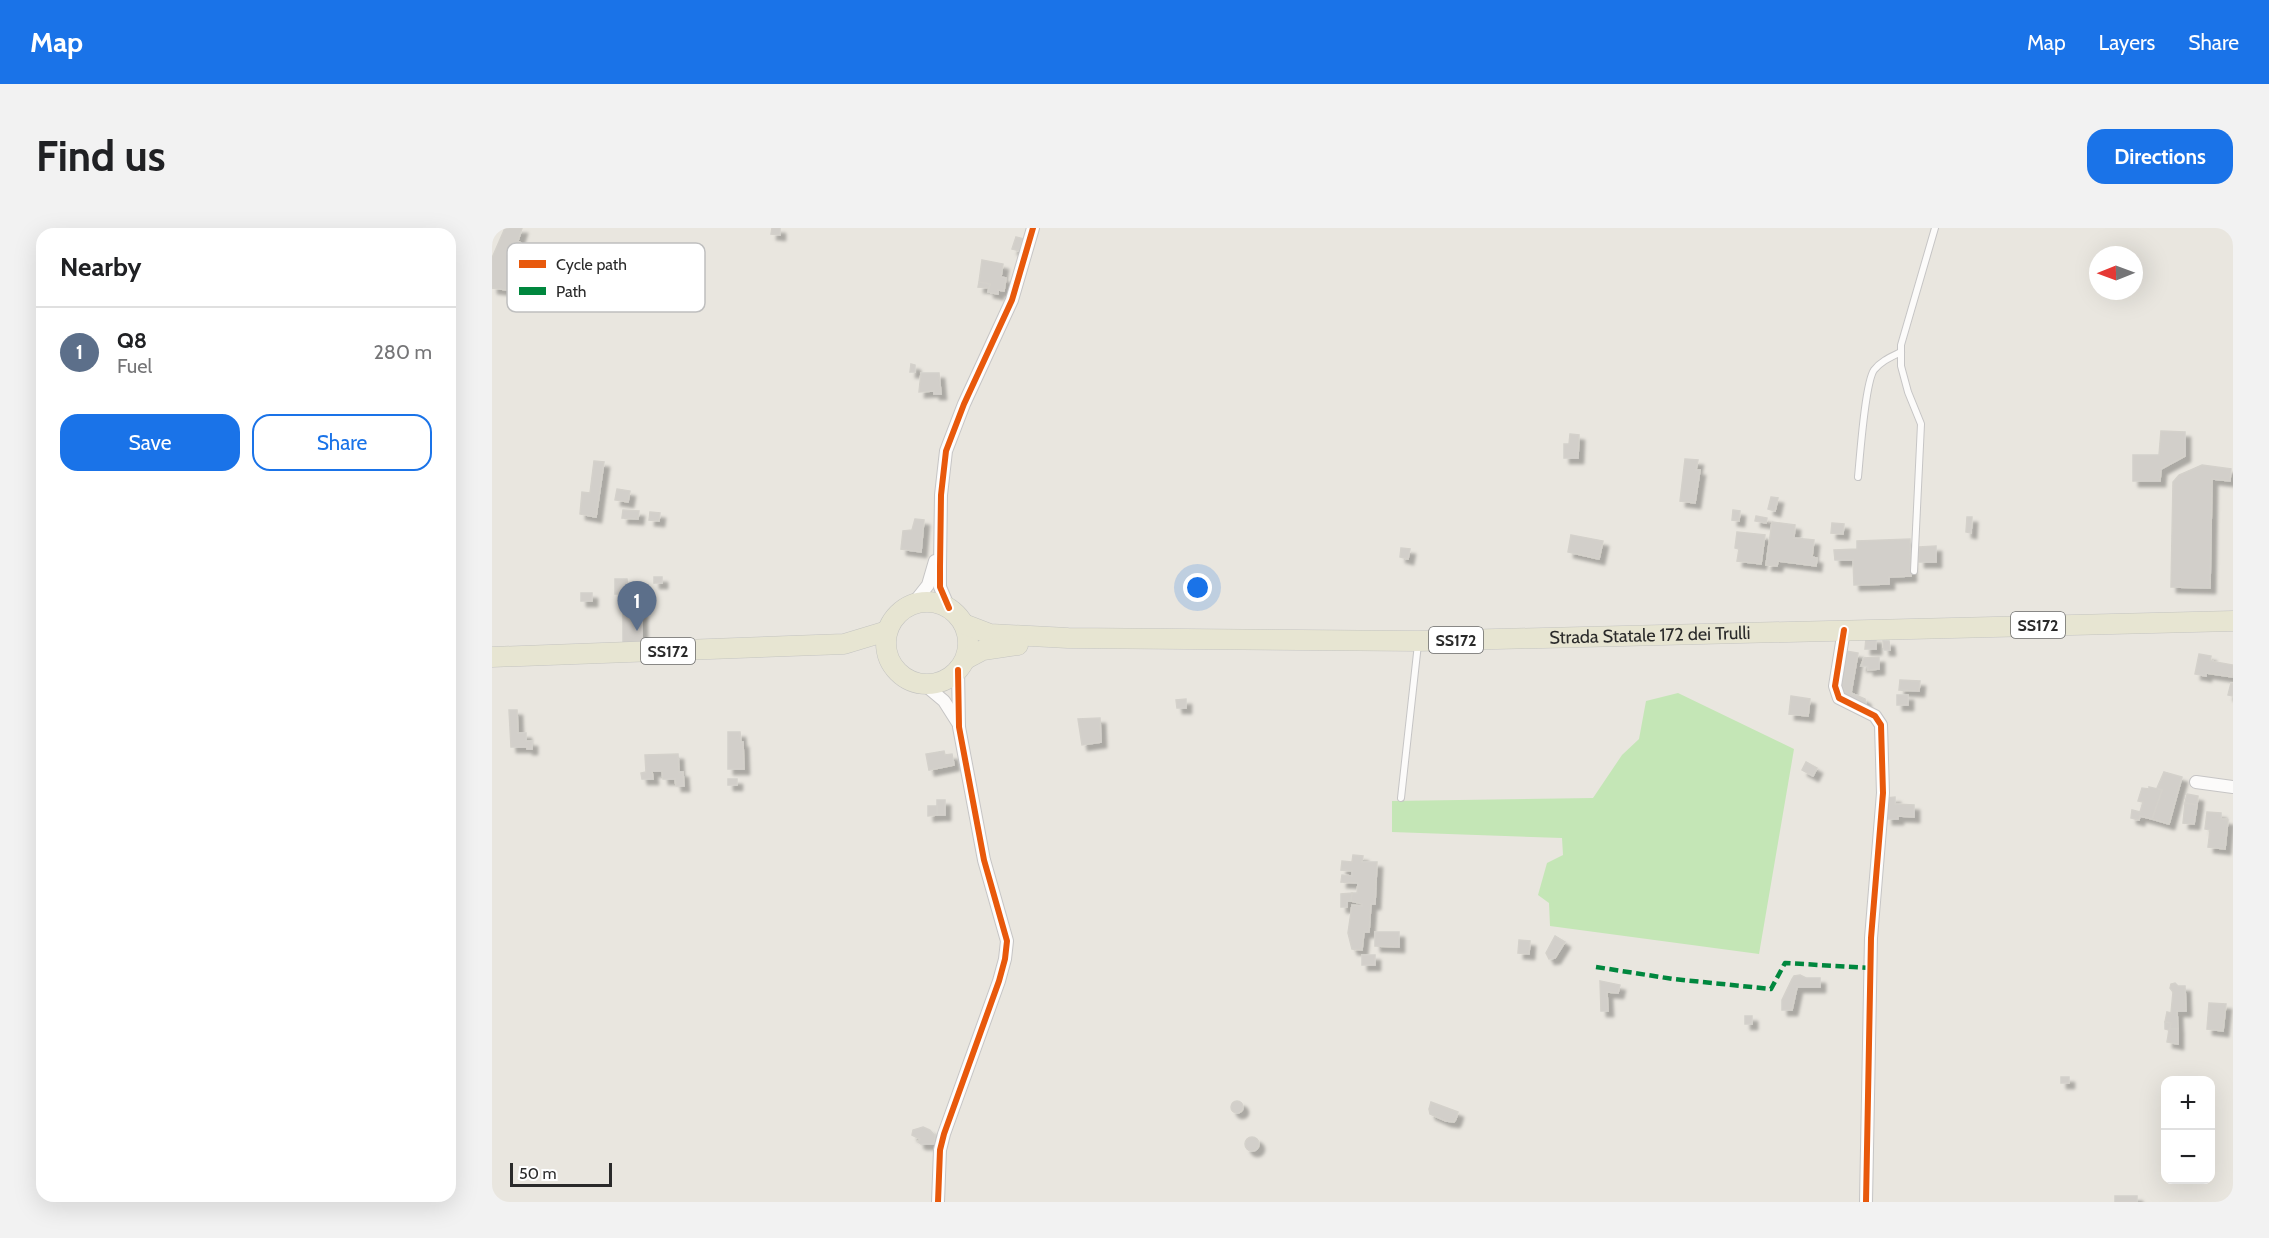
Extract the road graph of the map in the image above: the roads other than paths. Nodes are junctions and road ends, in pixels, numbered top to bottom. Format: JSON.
{"nodes":[{"id":1,"x":1033,"y":228,"type":"edge"},
{"id":2,"x":1935,"y":228,"type":"edge"},
{"id":3,"x":1901,"y":352,"type":"junction"},
{"id":4,"x":1858,"y":477,"type":"dead end"},
{"id":5,"x":939,"y":545,"type":"junction"},
{"id":6,"x":1914,"y":571,"type":"dead end"},
{"id":7,"x":913,"y":604,"type":"junction"},
{"id":8,"x":950,"y":608,"type":"junction"},
{"id":9,"x":2233,"y":621,"type":"edge"},
{"id":10,"x":964,"y":624,"type":"junction"},
{"id":11,"x":1844,"y":630,"type":"junction"},
{"id":12,"x":887,"y":631,"type":"junction"},
{"id":13,"x":1068,"y":638,"type":"junction"},
{"id":14,"x":1418,"y":640,"type":"junction"},
{"id":15,"x":844,"y":644,"type":"junction"},
{"id":16,"x":492,"y":657,"type":"edge"},
{"id":17,"x":888,"y":658,"type":"junction"},
{"id":18,"x":962,"y":665,"type":"junction"},
{"id":19,"x":926,"y":685,"type":"junction"},
{"id":20,"x":959,"y":727,"type":"junction"},
{"id":21,"x":2196,"y":782,"type":"dead end"},
{"id":22,"x":2233,"y":787,"type":"edge"},
{"id":23,"x":1401,"y":798,"type":"dead end"},
{"id":24,"x":938,"y":1202,"type":"edge"},
{"id":25,"x":1866,"y":1202,"type":"edge"}],
"edges":[{"from":1,"to":5,"type":"street"},
{"from":2,"to":3,"type":"lane"},
{"from":3,"to":4,"type":"lane"},
{"from":3,"to":6,"type":"lane"},
{"from":5,"to":7,"type":"street"},
{"from":5,"to":8,"type":"street"},
{"from":7,"to":8,"type":"main road"},
{"from":7,"to":12,"type":"main road"},
{"from":8,"to":10,"type":"main road","name":"Strada Statale 172 dei Trulli"},
{"from":9,"to":11,"type":"main road","name":"Strada Statale 172 dei Trulli","number":"SS172"},
{"from":10,"to":13,"type":"main road","name":"Strada Statale 172 dei Trulli","number":"SS172"},
{"from":10,"to":18,"type":"main road"},
{"from":11,"to":14,"type":"main road","name":"Strada Statale 172 dei Trulli","number":"SS172"},
{"from":11,"to":25,"type":"street"},
{"from":12,"to":15,"type":"main road"},
{"from":12,"to":17,"type":"main road"},
{"from":13,"to":14,"type":"main road","name":"Strada Statale 172 dei Trulli","number":"SS172"},
{"from":13,"to":18,"type":"main road","name":"Strada Statale 172 dei Trulli"},
{"from":14,"to":23,"type":"lane"},
{"from":15,"to":16,"type":"main road","number":"SS172"},
{"from":15,"to":17,"type":"main road"},
{"from":17,"to":19,"type":"main road"},
{"from":18,"to":19,"type":"main road","name":"Strada Statale 172 dei Trulli"},
{"from":18,"to":20,"type":"street"},
{"from":19,"to":20,"type":"street"},
{"from":20,"to":24,"type":"street"},
{"from":21,"to":22,"type":"street"}]}
